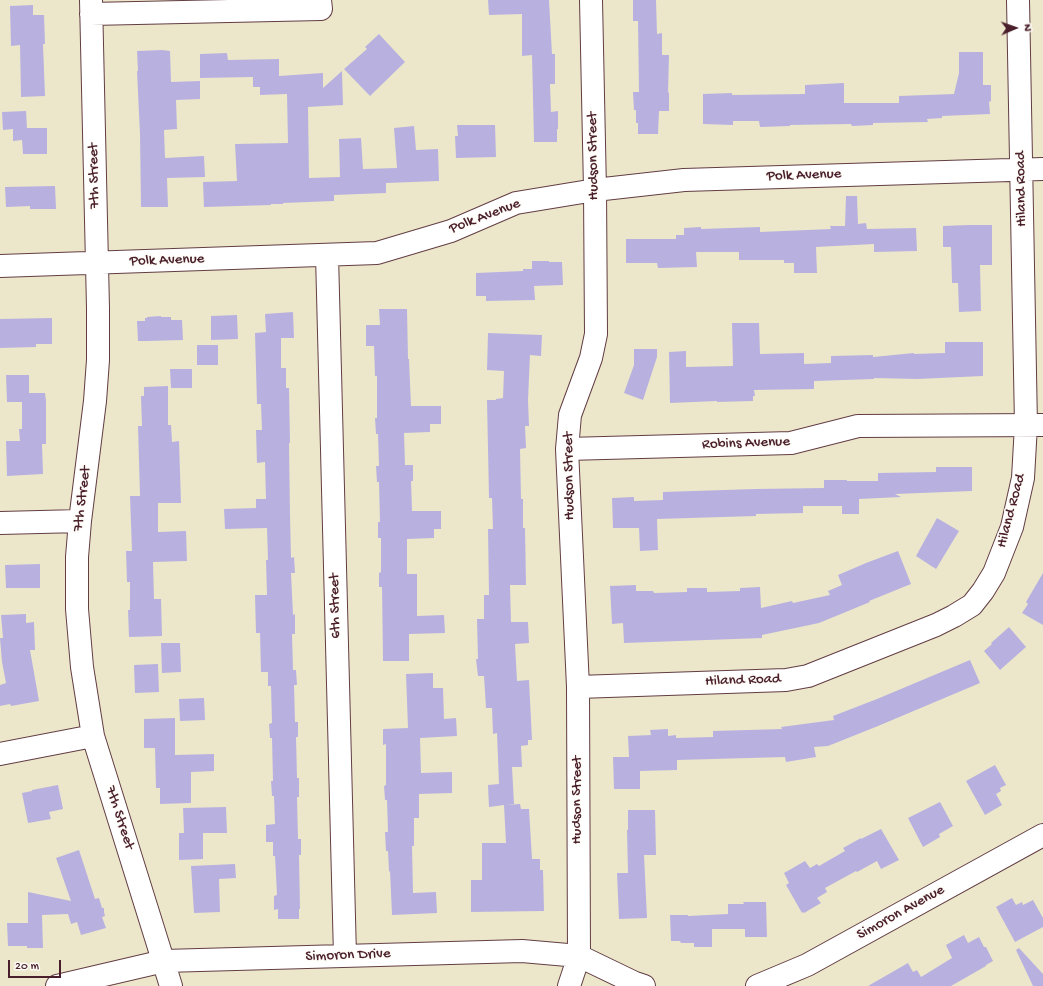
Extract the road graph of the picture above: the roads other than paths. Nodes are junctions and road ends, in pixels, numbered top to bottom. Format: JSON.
{"nodes":[{"id":1,"x":591,"y":0,"type":"edge"},
{"id":2,"x":1018,"y":0,"type":"edge"},
{"id":3,"x":320,"y":4,"type":"edge"},
{"id":4,"x":91,"y":7,"type":"edge"},
{"id":5,"x":1043,"y":169,"type":"edge"},
{"id":6,"x":1022,"y":170,"type":"junction"},
{"id":7,"x":595,"y":190,"type":"junction"},
{"id":8,"x":327,"y":255,"type":"junction"},
{"id":9,"x":97,"y":263,"type":"junction"},
{"id":10,"x":0,"y":266,"type":"edge"},
{"id":11,"x":1035,"y":425,"type":"edge"},
{"id":12,"x":567,"y":449,"type":"junction"},
{"id":13,"x":80,"y":521,"type":"junction"},
{"id":14,"x":0,"y":523,"type":"edge"},
{"id":15,"x":578,"y":687,"type":"junction"},
{"id":16,"x":93,"y":736,"type":"junction"},
{"id":17,"x":0,"y":754,"type":"edge"},
{"id":18,"x":1043,"y":835,"type":"edge"},
{"id":19,"x":345,"y":956,"type":"junction"},
{"id":20,"x":580,"y":956,"type":"junction"},
{"id":21,"x":164,"y":961,"type":"junction"},
{"id":22,"x":640,"y":985,"type":"edge"},
{"id":23,"x":57,"y":986,"type":"edge"},
{"id":24,"x":171,"y":986,"type":"edge"},
{"id":25,"x":569,"y":986,"type":"edge"},
{"id":26,"x":757,"y":986,"type":"edge"}],
"edges":[{"from":1,"to":7,"type":"street","name":"Hudson Street"},
{"from":2,"to":6,"type":"street","name":"Hiland Road"},
{"from":3,"to":4,"type":"street"},
{"from":4,"to":9,"type":"street","name":"7th Street"},
{"from":5,"to":6,"type":"street","name":"Polk Avenue"},
{"from":6,"to":7,"type":"street","name":"Polk Avenue"},
{"from":6,"to":11,"type":"street","name":"Hiland Road"},
{"from":7,"to":8,"type":"street","name":"Polk Avenue"},
{"from":7,"to":12,"type":"street","name":"Hudson Street"},
{"from":8,"to":9,"type":"street","name":"Polk Avenue"},
{"from":8,"to":19,"type":"street","name":"6th Street"},
{"from":9,"to":10,"type":"street","name":"Polk Avenue"},
{"from":9,"to":13,"type":"street","name":"7th Street"},
{"from":11,"to":12,"type":"street","name":"Robins Avenue"},
{"from":11,"to":15,"type":"street","name":"Hiland Road"},
{"from":12,"to":15,"type":"street","name":"Hudson Street"},
{"from":13,"to":14,"type":"street"},
{"from":13,"to":16,"type":"street","name":"7th Street"},
{"from":15,"to":20,"type":"street","name":"Hudson Street"},
{"from":16,"to":17,"type":"street"},
{"from":16,"to":21,"type":"street","name":"7th Street"},
{"from":18,"to":26,"type":"street","name":"Simoron Avenue"},
{"from":19,"to":20,"type":"street","name":"Simoron Drive"},
{"from":19,"to":21,"type":"street","name":"Simoron Drive"},
{"from":20,"to":22,"type":"street","name":"Simoron Drive"},
{"from":20,"to":25,"type":"street"},
{"from":21,"to":23,"type":"street","name":"Simoron Drive"},
{"from":21,"to":24,"type":"street","name":"7th Street"}]}
